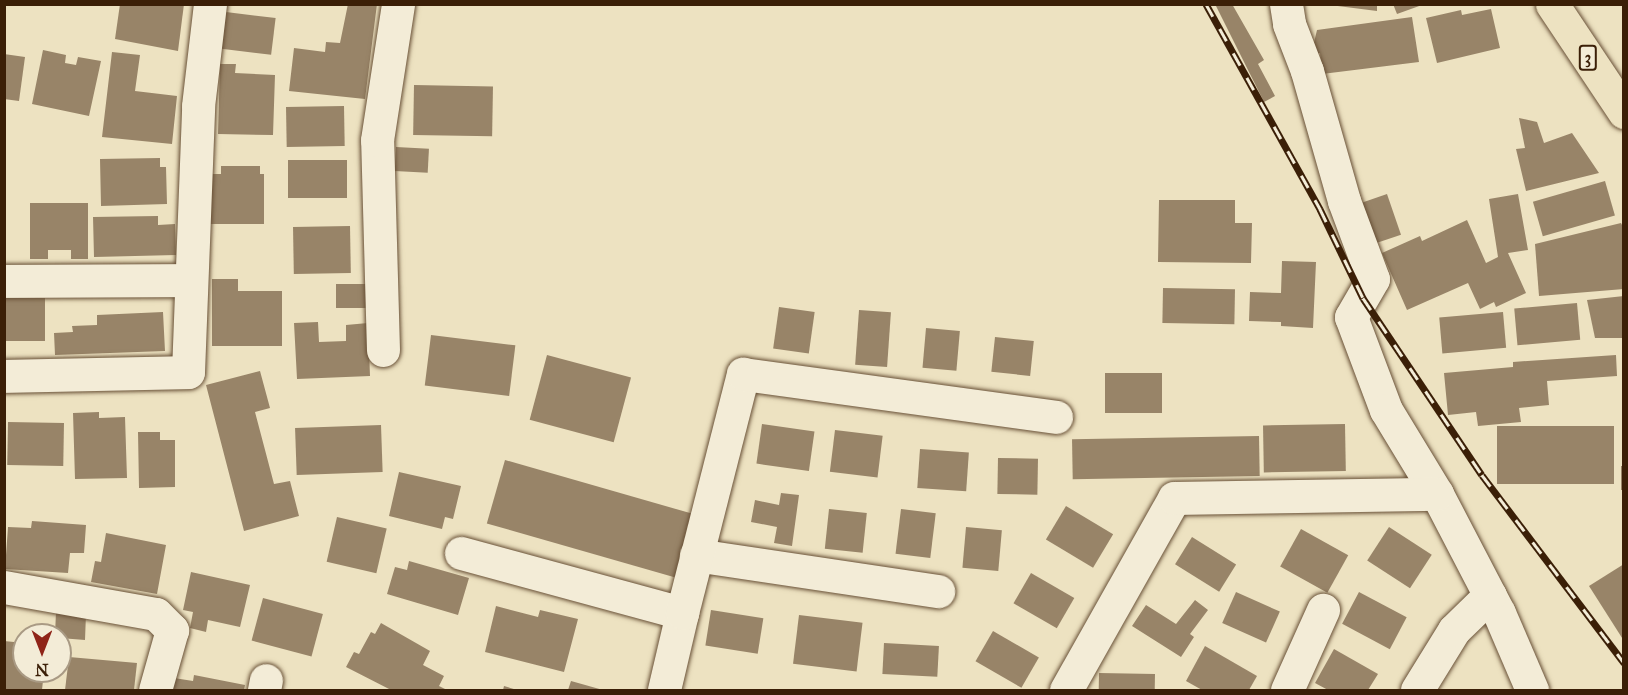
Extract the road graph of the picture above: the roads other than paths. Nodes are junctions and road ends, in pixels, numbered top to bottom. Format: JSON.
{"nodes":[{"id":1,"x":210,"y":4,"type":"edge"},
{"id":2,"x":398,"y":4,"type":"edge"},
{"id":3,"x":1287,"y":4,"type":"edge"},
{"id":4,"x":1552,"y":4,"type":"edge"},
{"id":5,"x":1623,"y":112,"type":"edge"},
{"id":6,"x":191,"y":280,"type":"junction"},
{"id":7,"x":4,"y":281,"type":"edge"},
{"id":8,"x":383,"y":350,"type":"dead end"},
{"id":9,"x":4,"y":376,"type":"edge"},
{"id":10,"x":1056,"y":417,"type":"dead end"},
{"id":11,"x":1437,"y":494,"type":"junction"},
{"id":12,"x":461,"y":553,"type":"dead end"},
{"id":13,"x":696,"y":555,"type":"junction"},
{"id":14,"x":4,"y":587,"type":"edge"},
{"id":15,"x":939,"y":591,"type":"dead end"},
{"id":16,"x":1490,"y":595,"type":"junction"},
{"id":17,"x":1323,"y":610,"type":"dead end"},
{"id":18,"x":682,"y":613,"type":"junction"},
{"id":19,"x":155,"y":690,"type":"edge"},
{"id":20,"x":664,"y":690,"type":"edge"},
{"id":21,"x":1066,"y":690,"type":"edge"},
{"id":22,"x":1287,"y":690,"type":"edge"},
{"id":23,"x":1417,"y":690,"type":"edge"},
{"id":24,"x":1532,"y":690,"type":"edge"}],
"edges":[{"from":1,"to":6,"type":"street"},
{"from":2,"to":8,"type":"street"},
{"from":3,"to":11,"type":"street"},
{"from":4,"to":5,"type":"main road","number":"3"},
{"from":6,"to":7,"type":"street"},
{"from":6,"to":9,"type":"street"},
{"from":10,"to":13,"type":"street"},
{"from":11,"to":16,"type":"street"},
{"from":11,"to":21,"type":"street"},
{"from":12,"to":18,"type":"street"},
{"from":13,"to":15,"type":"street"},
{"from":13,"to":18,"type":"street"},
{"from":14,"to":19,"type":"street"},
{"from":16,"to":23,"type":"street"},
{"from":16,"to":24,"type":"street"},
{"from":17,"to":22,"type":"street"},
{"from":18,"to":20,"type":"street"}]}
